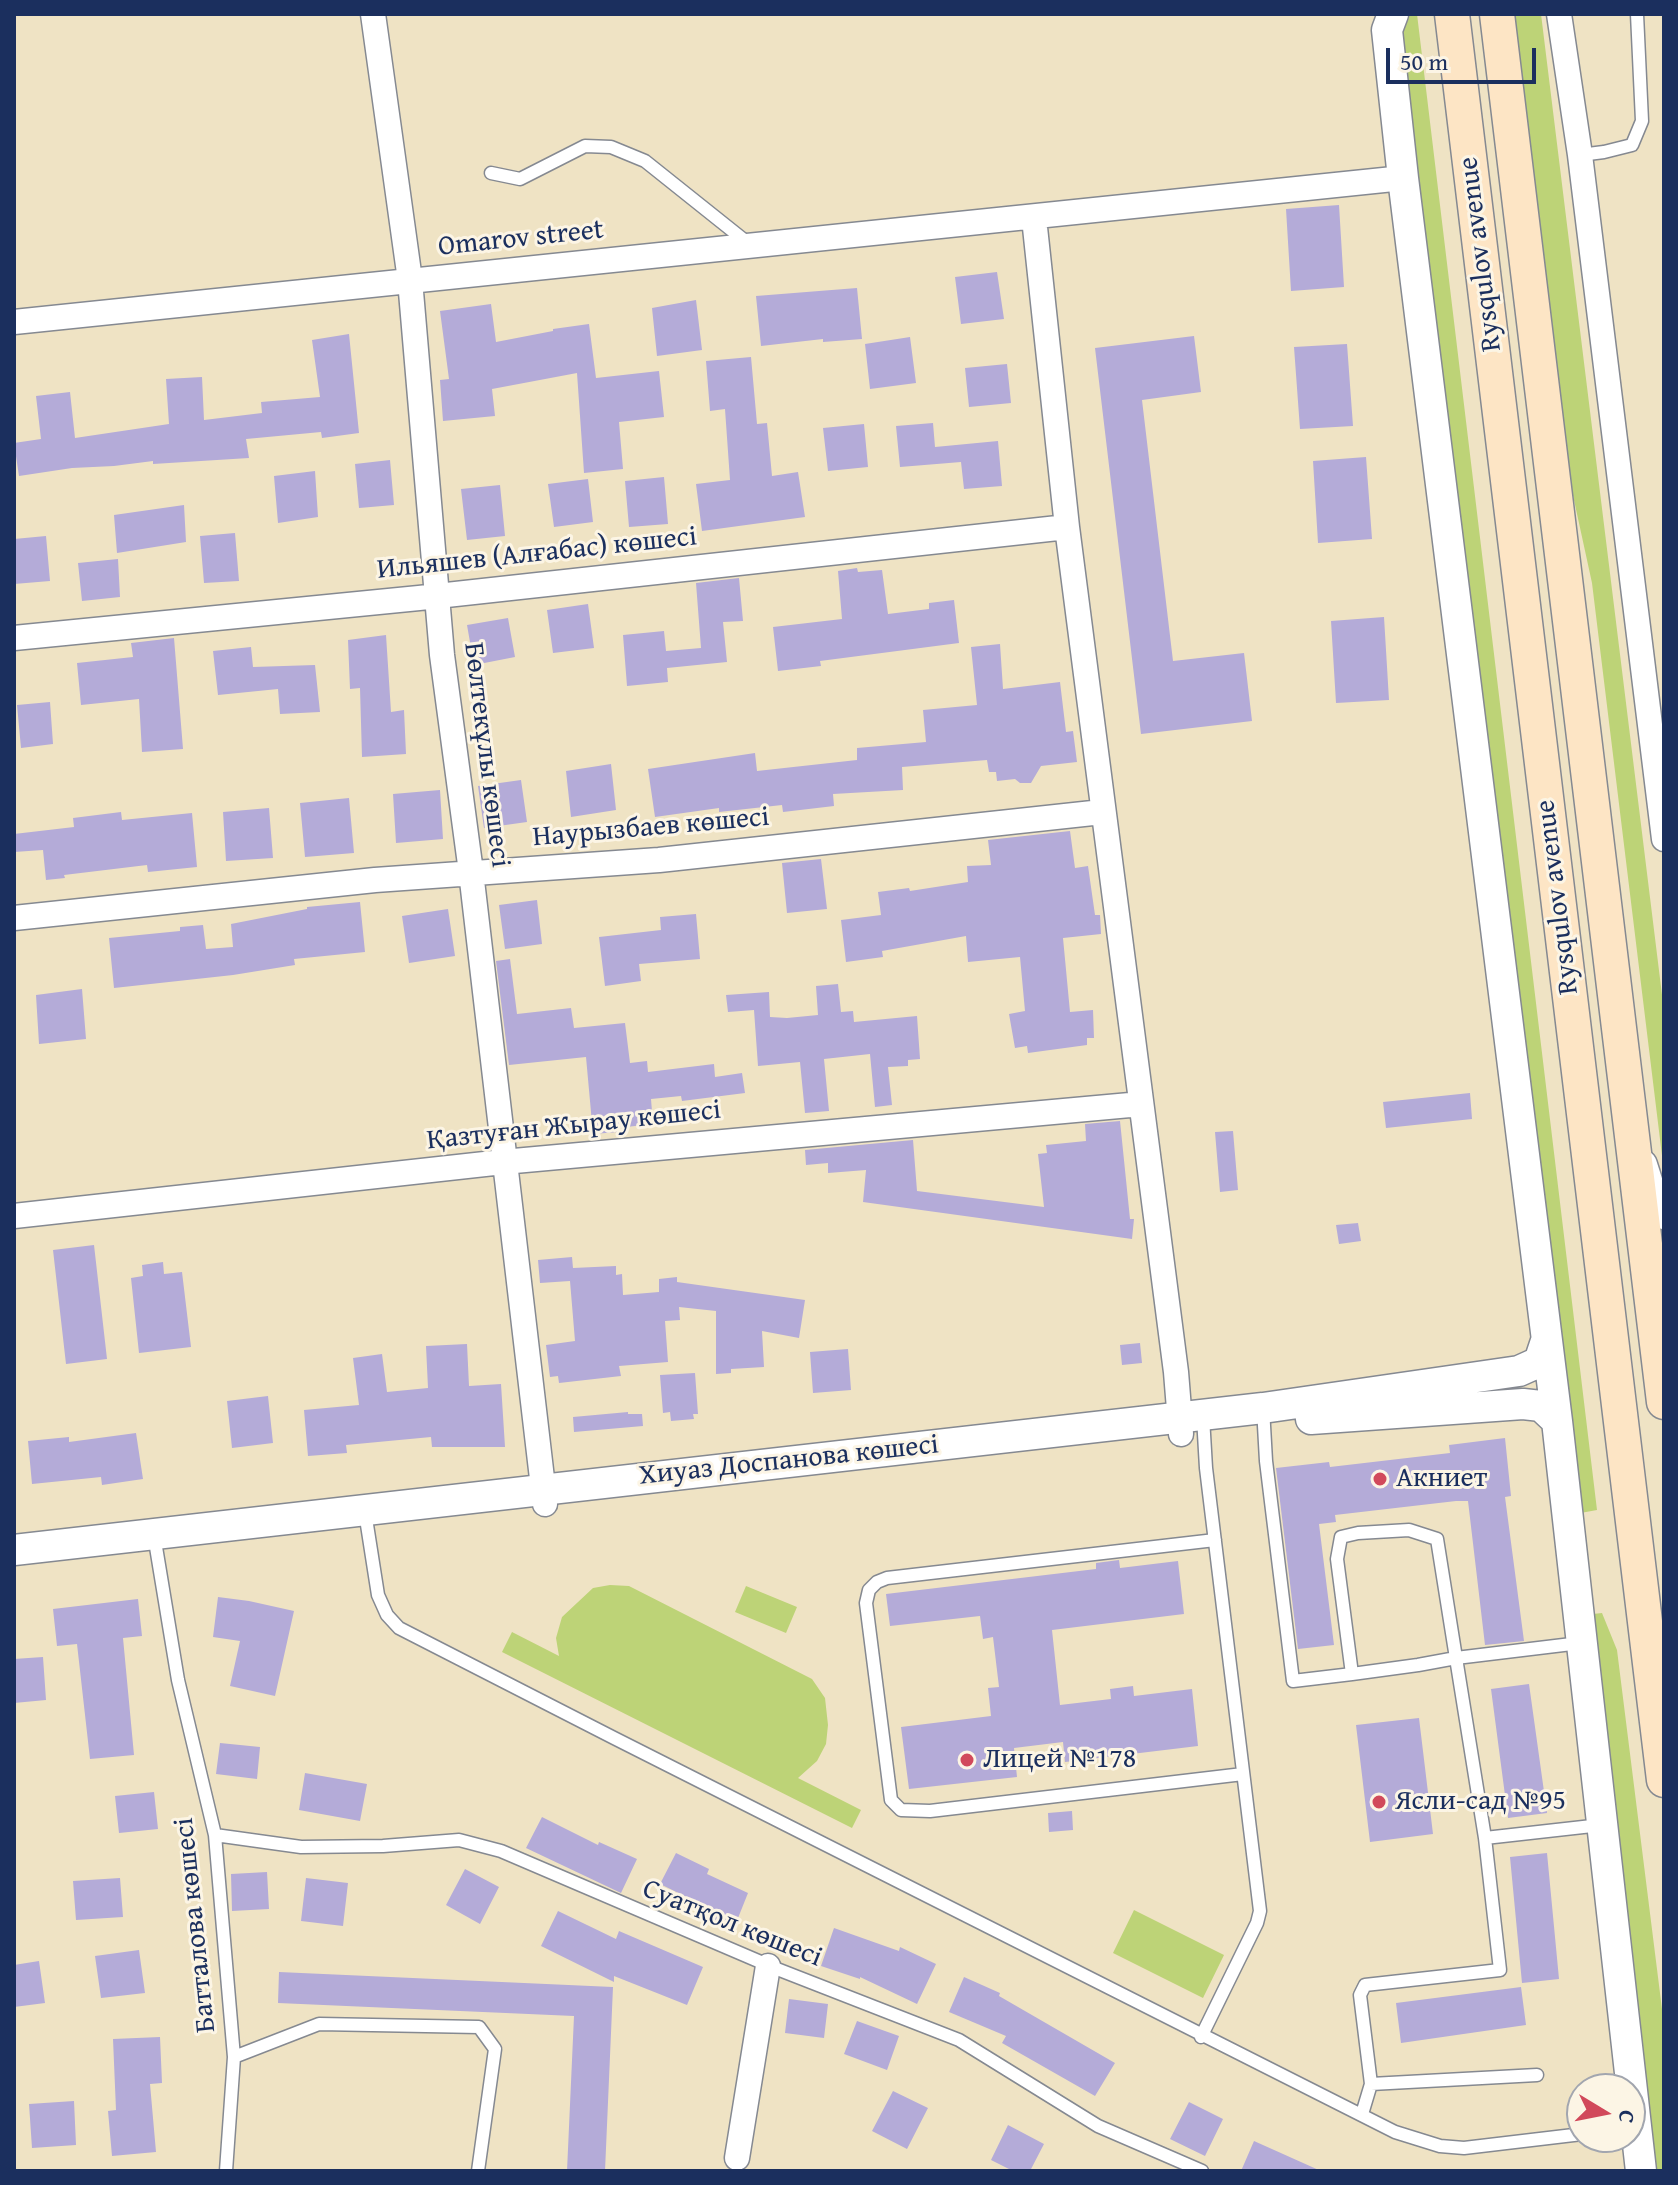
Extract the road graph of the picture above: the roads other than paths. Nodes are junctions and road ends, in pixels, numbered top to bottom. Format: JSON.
{"nodes":[{"id":1,"x":373,"y":14,"type":"edge"},
{"id":2,"x":1393,"y":14,"type":"edge"},
{"id":3,"x":1452,"y":14,"type":"edge"},
{"id":4,"x":1497,"y":14,"type":"edge"},
{"id":5,"x":1559,"y":14,"type":"edge"},
{"id":6,"x":1637,"y":14,"type":"edge"},
{"id":7,"x":1580,"y":155,"type":"junction"},
{"id":8,"x":491,"y":173,"type":"dead end"},
{"id":9,"x":1403,"y":178,"type":"junction"},
{"id":10,"x":1034,"y":218,"type":"junction"},
{"id":11,"x":752,"y":246,"type":"junction"},
{"id":12,"x":410,"y":280,"type":"junction"},
{"id":13,"x":14,"y":322,"type":"edge"},
{"id":14,"x":1067,"y":527,"type":"junction"},
{"id":15,"x":436,"y":596,"type":"junction"},
{"id":16,"x":14,"y":638,"type":"edge"},
{"id":17,"x":1102,"y":812,"type":"junction"},
{"id":18,"x":1664,"y":839,"type":"edge"},
{"id":19,"x":471,"y":872,"type":"junction"},
{"id":20,"x":14,"y":918,"type":"edge"},
{"id":21,"x":1141,"y":1104,"type":"junction"},
{"id":22,"x":1629,"y":1123,"type":"junction"},
{"id":23,"x":503,"y":1162,"type":"junction"},
{"id":24,"x":1664,"y":1214,"type":"edge"},
{"id":25,"x":14,"y":1216,"type":"edge"},
{"id":26,"x":1546,"y":1341,"type":"junction"},
{"id":27,"x":1664,"y":1402,"type":"edge"},
{"id":28,"x":1263,"y":1415,"type":"junction"},
{"id":29,"x":1557,"y":1421,"type":"junction"},
{"id":30,"x":1192,"y":1424,"type":"junction"},
{"id":31,"x":544,"y":1496,"type":"junction"},
{"id":32,"x":366,"y":1517,"type":"junction"},
{"id":33,"x":1215,"y":1540,"type":"junction"},
{"id":34,"x":155,"y":1543,"type":"junction"},
{"id":35,"x":14,"y":1550,"type":"edge"},
{"id":36,"x":14,"y":1568,"type":"edge"},
{"id":37,"x":1580,"y":1643,"type":"junction"},
{"id":38,"x":1456,"y":1658,"type":"junction"},
{"id":39,"x":1352,"y":1674,"type":"junction"},
{"id":40,"x":1243,"y":1774,"type":"junction"},
{"id":41,"x":1664,"y":1780,"type":"edge"},
{"id":42,"x":1601,"y":1825,"type":"junction"},
{"id":43,"x":215,"y":1835,"type":"junction"},
{"id":44,"x":1485,"y":1838,"type":"junction"},
{"id":45,"x":768,"y":1966,"type":"junction"},
{"id":46,"x":1201,"y":2037,"type":"junction"},
{"id":47,"x":234,"y":2057,"type":"junction"},
{"id":48,"x":1627,"y":2073,"type":"edge"},
{"id":49,"x":1537,"y":2075,"type":"dead end"},
{"id":50,"x":1371,"y":2084,"type":"junction"},
{"id":51,"x":1362,"y":2114,"type":"junction"},
{"id":52,"x":1566,"y":2136,"type":"edge"},
{"id":53,"x":737,"y":2158,"type":"dead end"},
{"id":54,"x":226,"y":2171,"type":"edge"},
{"id":55,"x":478,"y":2171,"type":"edge"},
{"id":56,"x":1202,"y":2171,"type":"edge"}],
"edges":[{"from":1,"to":12,"type":"street","name":"Бөлтекұлы көшесі"},
{"from":2,"to":9,"type":"street"},
{"from":3,"to":41,"type":"main road","name":"Rysqulov avenue"},
{"from":4,"to":22,"type":"main road","name":"Rysqulov avenue"},
{"from":5,"to":7,"type":"street"},
{"from":6,"to":7,"type":"lane"},
{"from":7,"to":18,"type":"street"},
{"from":8,"to":11,"type":"lane"},
{"from":9,"to":10,"type":"street","name":"Omarov street"},
{"from":9,"to":26,"type":"street"},
{"from":10,"to":11,"type":"street","name":"Omarov street"},
{"from":10,"to":14,"type":"street"},
{"from":11,"to":12,"type":"street","name":"Omarov street"},
{"from":12,"to":13,"type":"street","name":"Omarov street"},
{"from":12,"to":15,"type":"street","name":"Бөлтекұлы көшесі"},
{"from":14,"to":15,"type":"street","name":"Ильяшев (Алғабас) көшесі"},
{"from":14,"to":17,"type":"street"},
{"from":15,"to":16,"type":"street","name":"Ильяшев (Алғабас) көшесі"},
{"from":15,"to":19,"type":"street","name":"Бөлтекұлы көшесі"},
{"from":17,"to":19,"type":"street","name":"Наурызбаев көшесі"},
{"from":17,"to":21,"type":"street"},
{"from":19,"to":20,"type":"street","name":"Наурызбаев көшесі"},
{"from":19,"to":23,"type":"street","name":"Бөлтекұлы көшесі"},
{"from":21,"to":23,"type":"street","name":"Қазтуған Жырау көшесі"},
{"from":21,"to":30,"type":"street"},
{"from":22,"to":24,"type":"street"},
{"from":22,"to":27,"type":"main road","name":"Rysqulov avenue"},
{"from":23,"to":25,"type":"street","name":"Қазтуған Жырау көшесі"},
{"from":23,"to":31,"type":"street","name":"Бөлтекұлы көшесі"},
{"from":26,"to":28,"type":"street","name":"Хиуаз Доспанова көшесі"},
{"from":26,"to":29,"type":"street"},
{"from":28,"to":29,"type":"street","name":"Хиуаз Доспанова көшесі"},
{"from":28,"to":30,"type":"street","name":"Хиуаз Доспанова көшесі"},
{"from":28,"to":39,"type":"lane"},
{"from":29,"to":37,"type":"street"},
{"from":30,"to":31,"type":"street","name":"Хиуаз Доспанова көшесі"},
{"from":30,"to":33,"type":"lane"},
{"from":31,"to":32,"type":"street","name":"Хиуаз Доспанова көшесі"},
{"from":32,"to":34,"type":"street","name":"Хиуаз Доспанова көшесі"},
{"from":32,"to":46,"type":"lane"},
{"from":33,"to":40,"type":"lane"},
{"from":33,"to":40,"type":"lane"},
{"from":34,"to":35,"type":"street","name":"Хиуаз Доспанова көшесі"},
{"from":34,"to":36,"type":"street","name":"Хиуаз Доспанова көшесі"},
{"from":34,"to":43,"type":"lane","name":"Батталова көшесі"},
{"from":37,"to":38,"type":"lane"},
{"from":37,"to":42,"type":"street"},
{"from":38,"to":39,"type":"lane"},
{"from":38,"to":39,"type":"lane"},
{"from":38,"to":44,"type":"lane"},
{"from":40,"to":46,"type":"lane"},
{"from":42,"to":44,"type":"lane"},
{"from":42,"to":48,"type":"street"},
{"from":43,"to":45,"type":"lane","name":"Суатқол көшесі"},
{"from":43,"to":47,"type":"lane","name":"Батталова көшесі"},
{"from":44,"to":50,"type":"lane"},
{"from":45,"to":53,"type":"street"},
{"from":45,"to":56,"type":"lane","name":"Суатқол көшесі"},
{"from":46,"to":51,"type":"lane"},
{"from":47,"to":54,"type":"lane","name":"Батталова көшесі"},
{"from":47,"to":55,"type":"lane"},
{"from":49,"to":50,"type":"lane"},
{"from":50,"to":51,"type":"lane"},
{"from":51,"to":52,"type":"lane"}]}
